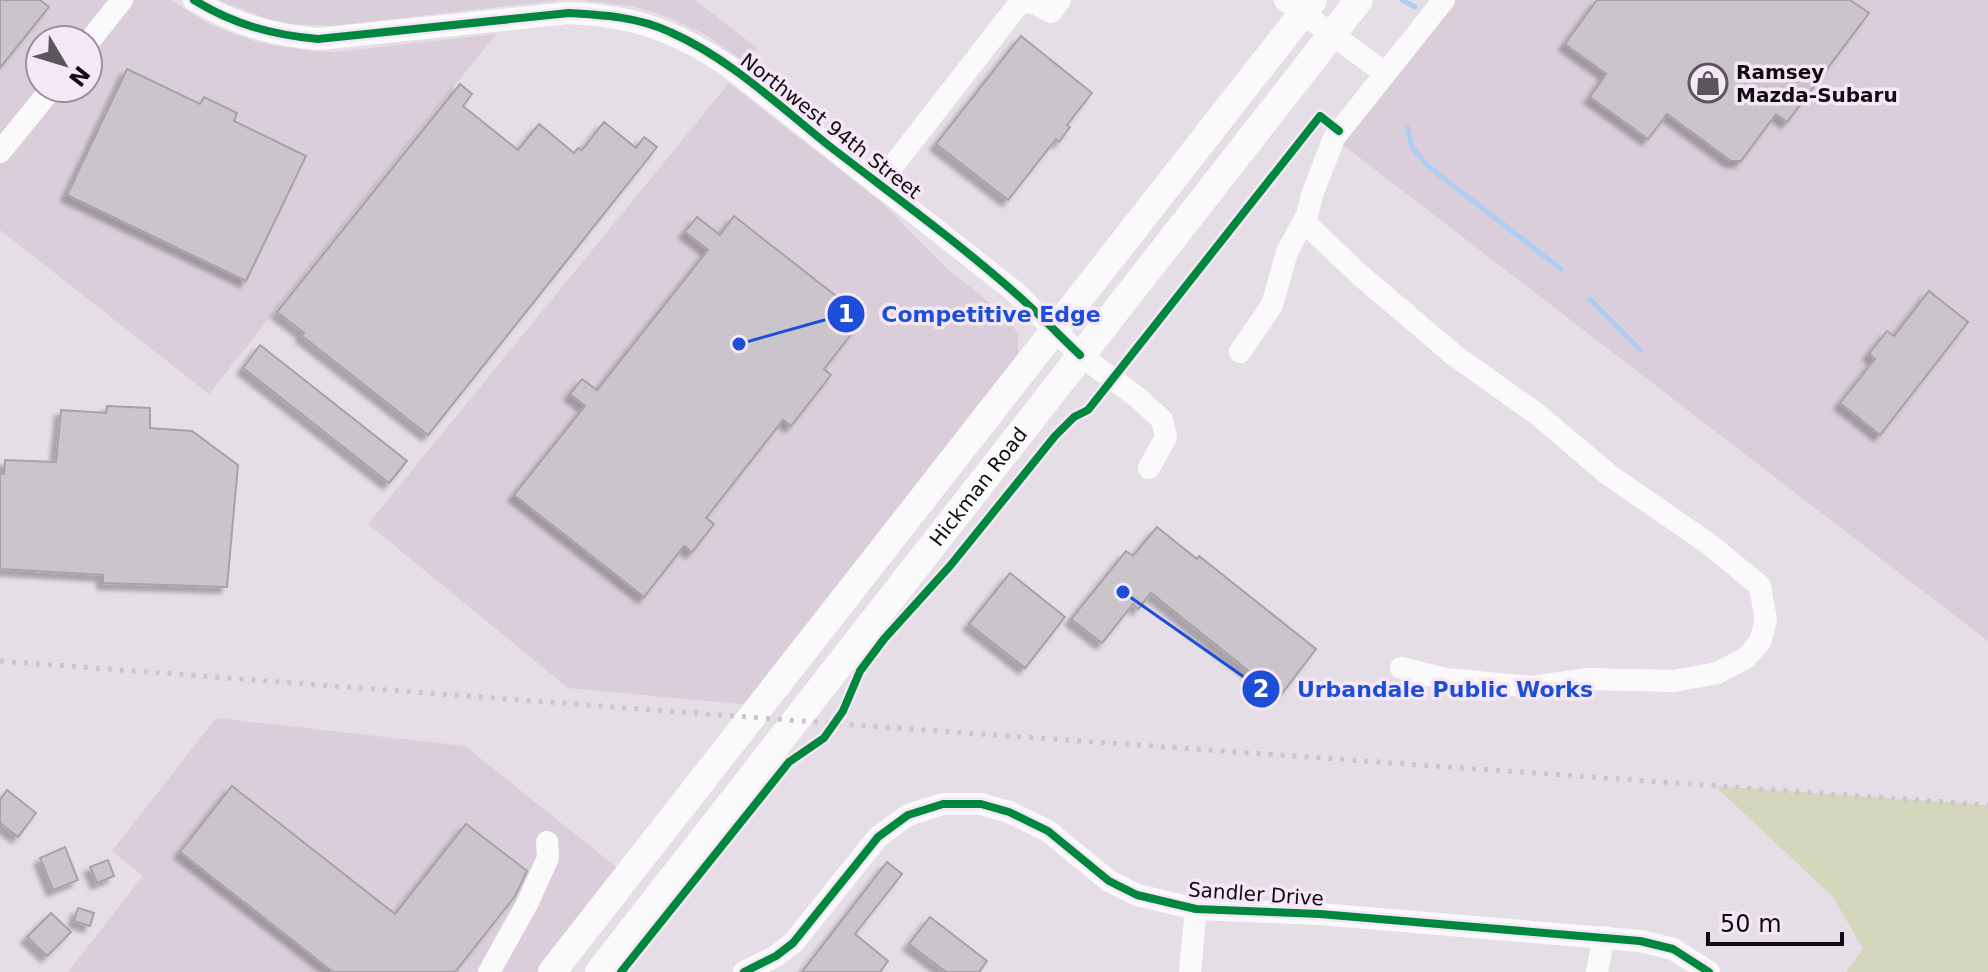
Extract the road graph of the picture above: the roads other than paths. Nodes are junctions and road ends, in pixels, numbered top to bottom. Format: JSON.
{"nodes":[{"id":1,"x":122,"y":0,"type":"edge"},
{"id":2,"x":194,"y":0,"type":"edge"},
{"id":3,"x":1060,"y":0,"type":"edge"},
{"id":4,"x":1359,"y":0,"type":"edge"},
{"id":5,"x":1444,"y":0,"type":"edge"},
{"id":6,"x":1300,"y":4,"type":"edge"},
{"id":7,"x":103,"y":24,"type":"edge"},
{"id":8,"x":1332,"y":35,"type":"junction"},
{"id":9,"x":1385,"y":73,"type":"junction"},
{"id":10,"x":39,"y":104,"type":"edge"},
{"id":11,"x":0,"y":152,"type":"edge"},
{"id":12,"x":878,"y":185,"type":"junction"},
{"id":13,"x":1304,"y":222,"type":"junction"},
{"id":14,"x":1054,"y":330,"type":"junction"},
{"id":15,"x":1240,"y":352,"type":"dead end"},
{"id":16,"x":1080,"y":355,"type":"junction"},
{"id":17,"x":1149,"y":468,"type":"dead end"},
{"id":18,"x":1401,"y":668,"type":"dead end"},
{"id":19,"x":547,"y":842,"type":"dead end"},
{"id":20,"x":1196,"y":909,"type":"junction"},
{"id":21,"x":1604,"y":937,"type":"junction"},
{"id":22,"x":489,"y":972,"type":"edge"},
{"id":23,"x":552,"y":972,"type":"edge"},
{"id":24,"x":599,"y":972,"type":"edge"},
{"id":25,"x":744,"y":972,"type":"edge"},
{"id":26,"x":1190,"y":972,"type":"edge"},
{"id":27,"x":1597,"y":972,"type":"edge"},
{"id":28,"x":1709,"y":972,"type":"edge"}],
"edges":[{"from":1,"to":7,"type":"street"},
{"from":2,"to":12,"type":"street","name":"Northwest 94th Street"},
{"from":3,"to":12,"type":"street"},
{"from":4,"to":8,"type":"main road","name":"Hickman Road"},
{"from":5,"to":9,"type":"street"},
{"from":6,"to":8,"type":"street"},
{"from":6,"to":14,"type":"main road","name":"Hickman Road"},
{"from":8,"to":9,"type":"street"},
{"from":8,"to":16,"type":"main road","name":"Hickman Road"},
{"from":9,"to":13,"type":"street"},
{"from":10,"to":11,"type":"street"},
{"from":12,"to":14,"type":"street","name":"Northwest 94th Street"},
{"from":13,"to":15,"type":"street"},
{"from":13,"to":18,"type":"street"},
{"from":14,"to":16,"type":"street","name":"Northwest 94th Street"},
{"from":14,"to":23,"type":"main road","name":"Hickman Road"},
{"from":16,"to":17,"type":"street","name":"Northwest 94th Street"},
{"from":16,"to":24,"type":"main road","name":"Hickman Road"},
{"from":19,"to":22,"type":"street"},
{"from":20,"to":21,"type":"street","name":"Sandler Drive"},
{"from":20,"to":25,"type":"street","name":"Sandler Drive"},
{"from":20,"to":26,"type":"street"},
{"from":21,"to":27,"type":"street"},
{"from":21,"to":28,"type":"street","name":"Sandler Drive"}]}
